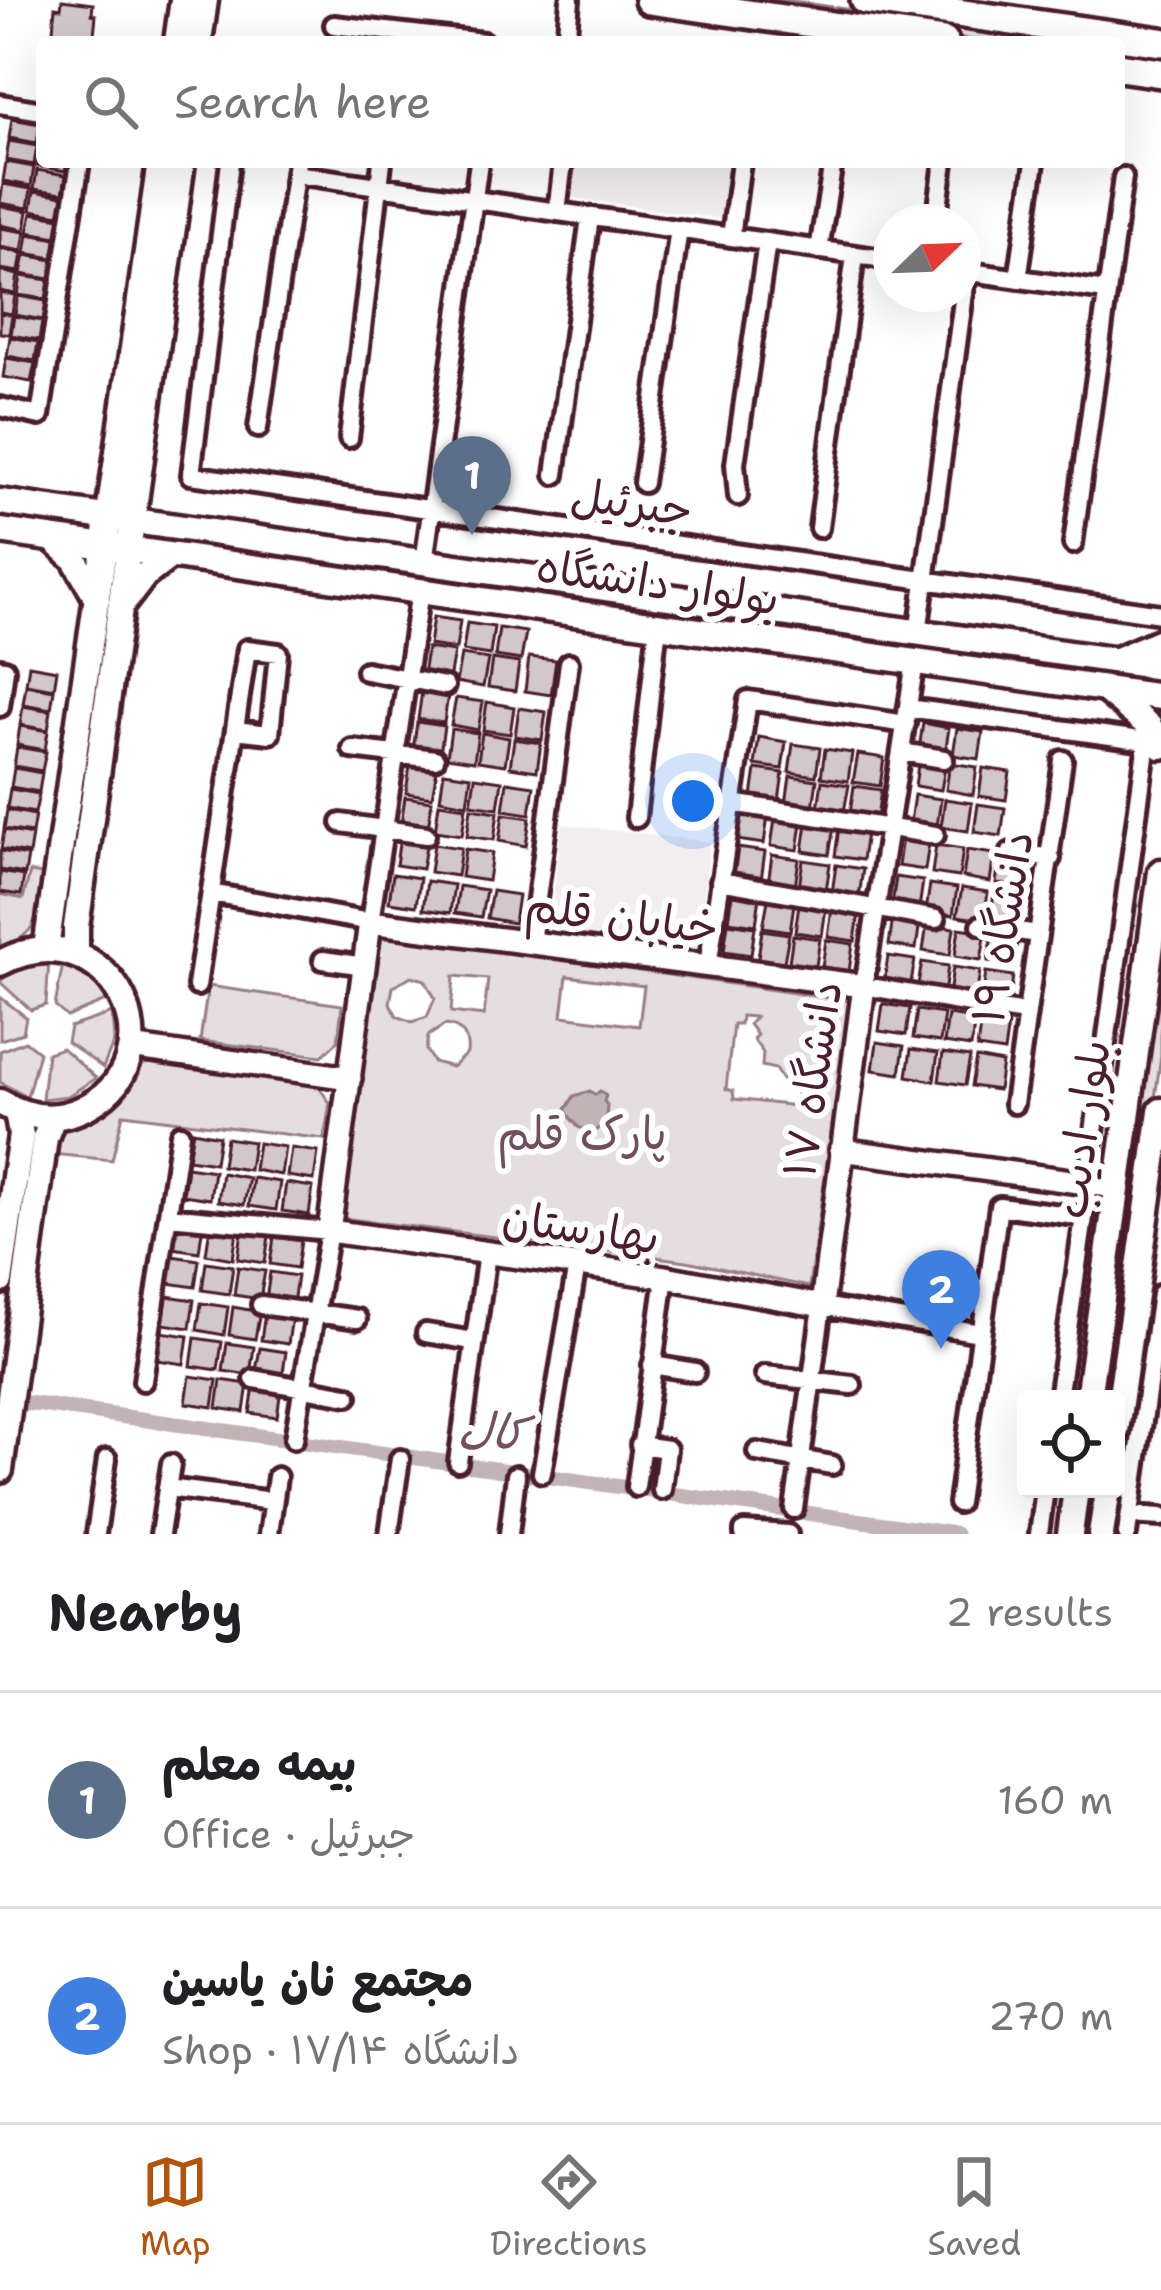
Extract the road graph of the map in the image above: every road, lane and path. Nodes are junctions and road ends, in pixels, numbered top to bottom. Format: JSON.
{"nodes":[{"id":1,"x":183,"y":0,"type":"edge"},
{"id":2,"x":205,"y":0,"type":"edge"},
{"id":3,"x":570,"y":0,"type":"edge"},
{"id":4,"x":649,"y":0,"type":"edge"},
{"id":5,"x":865,"y":0,"type":"edge"},
{"id":6,"x":334,"y":25,"type":"dead end"},
{"id":7,"x":178,"y":36,"type":"edge"},
{"id":8,"x":200,"y":36,"type":"edge"},
{"id":9,"x":430,"y":36,"type":"edge"},
{"id":10,"x":567,"y":36,"type":"edge"},
{"id":11,"x":902,"y":36,"type":"edge"},
{"id":12,"x":1076,"y":36,"type":"edge"},
{"id":13,"x":1125,"y":40,"type":"edge"},
{"id":14,"x":1161,"y":42,"type":"edge"},
{"id":15,"x":1125,"y":68,"type":"edge"},
{"id":16,"x":1161,"y":73,"type":"edge"},
{"id":17,"x":0,"y":104,"type":"edge"},
{"id":18,"x":36,"y":110,"type":"edge"},
{"id":19,"x":79,"y":168,"type":"edge"},
{"id":20,"x":159,"y":168,"type":"edge"},
{"id":21,"x":181,"y":168,"type":"edge"},
{"id":22,"x":229,"y":168,"type":"edge"},
{"id":23,"x":296,"y":168,"type":"edge"},
{"id":24,"x":382,"y":168,"type":"edge"},
{"id":25,"x":478,"y":168,"type":"edge"},
{"id":26,"x":562,"y":168,"type":"edge"},
{"id":27,"x":740,"y":168,"type":"edge"},
{"id":28,"x":832,"y":168,"type":"edge"},
{"id":29,"x":943,"y":168,"type":"edge"},
{"id":30,"x":1034,"y":168,"type":"edge"},
{"id":31,"x":1124,"y":177,"type":"dead end"},
{"id":32,"x":380,"y":186,"type":"junction"},
{"id":33,"x":475,"y":200,"type":"junction"},
{"id":34,"x":939,"y":204,"type":"edge"},
{"id":35,"x":557,"y":212,"type":"junction"},
{"id":36,"x":590,"y":217,"type":"junction"},
{"id":37,"x":679,"y":230,"type":"junction"},
{"id":38,"x":731,"y":237,"type":"junction"},
{"id":39,"x":767,"y":242,"type":"junction"},
{"id":40,"x":820,"y":250,"type":"junction"},
{"id":41,"x":855,"y":255,"type":"junction"},
{"id":42,"x":873,"y":258,"type":"edge"},
{"id":43,"x":981,"y":273,"type":"edge"},
{"id":44,"x":1018,"y":279,"type":"junction"},
{"id":45,"x":1106,"y":291,"type":"junction"},
{"id":46,"x":960,"y":312,"type":"edge"},
{"id":47,"x":0,"y":407,"type":"edge"},
{"id":48,"x":258,"y":428,"type":"dead end"},
{"id":49,"x":349,"y":438,"type":"dead end"},
{"id":50,"x":555,"y":475,"type":"dead end"},
{"id":51,"x":644,"y":483,"type":"dead end"},
{"id":52,"x":738,"y":496,"type":"dead end"},
{"id":53,"x":0,"y":502,"type":"edge"},
{"id":54,"x":431,"y":509,"type":"junction"},
{"id":55,"x":120,"y":518,"type":"junction"},
{"id":56,"x":819,"y":528,"type":"dead end"},
{"id":57,"x":0,"y":532,"type":"edge"},
{"id":58,"x":53,"y":539,"type":"junction"},
{"id":59,"x":1072,"y":544,"type":"dead end"},
{"id":60,"x":116,"y":548,"type":"junction"},
{"id":61,"x":170,"y":556,"type":"junction"},
{"id":62,"x":424,"y":563,"type":"junction"},
{"id":63,"x":925,"y":581,"type":"junction"},
{"id":64,"x":420,"y":591,"type":"junction"},
{"id":65,"x":108,"y":603,"type":"junction"},
{"id":66,"x":1161,"y":614,"type":"edge"},
{"id":67,"x":658,"y":625,"type":"junction"},
{"id":68,"x":918,"y":633,"type":"junction"},
{"id":69,"x":1161,"y":641,"type":"edge"},
{"id":70,"x":1115,"y":661,"type":"junction"},
{"id":71,"x":915,"y":662,"type":"junction"},
{"id":72,"x":569,"y":663,"type":"dead end"},
{"id":73,"x":1161,"y":667,"type":"edge"},
{"id":74,"x":0,"y":668,"type":"edge"},
{"id":75,"x":366,"y":671,"type":"dead end"},
{"id":76,"x":408,"y":679,"type":"junction"},
{"id":77,"x":445,"y":686,"type":"dead end"},
{"id":78,"x":1105,"y":689,"type":"junction"},
{"id":79,"x":1161,"y":697,"type":"edge"},
{"id":80,"x":0,"y":706,"type":"edge"},
{"id":81,"x":907,"y":716,"type":"junction"},
{"id":82,"x":235,"y":730,"type":"junction"},
{"id":83,"x":1152,"y":738,"type":"edge"},
{"id":84,"x":352,"y":749,"type":"dead end"},
{"id":85,"x":902,"y":752,"type":"junction"},
{"id":86,"x":397,"y":754,"type":"junction"},
{"id":87,"x":435,"y":759,"type":"dead end"},
{"id":88,"x":944,"y":759,"type":"dead end"},
{"id":89,"x":1063,"y":760,"type":"dead end"},
{"id":90,"x":732,"y":803,"type":"junction"},
{"id":91,"x":636,"y":818,"type":"dead end"},
{"id":92,"x":341,"y":824,"type":"dead end"},
{"id":93,"x":890,"y":828,"type":"junction"},
{"id":94,"x":386,"y":830,"type":"junction"},
{"id":95,"x":426,"y":835,"type":"dead end"},
{"id":96,"x":935,"y":835,"type":"dead end"},
{"id":97,"x":1011,"y":852,"type":"dead end"},
{"id":98,"x":1051,"y":858,"type":"junction"},
{"id":99,"x":1161,"y":872,"type":"edge"},
{"id":100,"x":720,"y":881,"type":"junction"},
{"id":101,"x":211,"y":892,"type":"junction"},
{"id":102,"x":878,"y":910,"type":"junction"},
{"id":103,"x":936,"y":919,"type":"dead end"},
{"id":104,"x":370,"y":922,"type":"junction"},
{"id":105,"x":981,"y":925,"type":"dead end"},
{"id":106,"x":1036,"y":934,"type":"junction"},
{"id":107,"x":531,"y":943,"type":"junction"},
{"id":108,"x":46,"y":948,"type":"junction"},
{"id":109,"x":76,"y":953,"type":"junction"},
{"id":110,"x":323,"y":960,"type":"dead end"},
{"id":111,"x":0,"y":963,"type":"edge"},
{"id":112,"x":364,"y":966,"type":"junction"},
{"id":113,"x":707,"y":966,"type":"junction"},
{"id":114,"x":197,"y":986,"type":"dead end"},
{"id":115,"x":864,"y":986,"type":"junction"},
{"id":116,"x":1024,"y":1013,"type":"junction"},
{"id":117,"x":130,"y":1047,"type":"junction"},
{"id":118,"x":350,"y":1078,"type":"junction"},
{"id":119,"x":1014,"y":1103,"type":"dead end"},
{"id":120,"x":9,"y":1107,"type":"edge"},
{"id":121,"x":1161,"y":1111,"type":"edge"},
{"id":122,"x":53,"y":1117,"type":"junction"},
{"id":123,"x":180,"y":1134,"type":"dead end"},
{"id":124,"x":842,"y":1150,"type":"junction"},
{"id":125,"x":1091,"y":1154,"type":"dead end"},
{"id":126,"x":1116,"y":1187,"type":"junction"},
{"id":127,"x":168,"y":1216,"type":"junction"},
{"id":128,"x":329,"y":1231,"type":"junction"},
{"id":129,"x":487,"y":1253,"type":"junction"},
{"id":130,"x":577,"y":1265,"type":"junction"},
{"id":131,"x":665,"y":1277,"type":"junction"},
{"id":132,"x":0,"y":1281,"type":"edge"},
{"id":133,"x":1161,"y":1294,"type":"edge"},
{"id":134,"x":261,"y":1304,"type":"dead end"},
{"id":135,"x":822,"y":1306,"type":"junction"},
{"id":136,"x":315,"y":1313,"type":"junction"},
{"id":137,"x":357,"y":1319,"type":"dead end"},
{"id":138,"x":426,"y":1333,"type":"dead end"},
{"id":139,"x":980,"y":1333,"type":"junction"},
{"id":140,"x":473,"y":1341,"type":"junction"},
{"id":141,"x":1157,"y":1347,"type":"edge"},
{"id":142,"x":652,"y":1365,"type":"junction"},
{"id":143,"x":695,"y":1372,"type":"dead end"},
{"id":144,"x":765,"y":1375,"type":"dead end"},
{"id":145,"x":254,"y":1379,"type":"dead end"},
{"id":146,"x":810,"y":1380,"type":"junction"},
{"id":147,"x":142,"y":1381,"type":"dead end"},
{"id":148,"x":852,"y":1385,"type":"dead end"},
{"id":149,"x":302,"y":1388,"type":"junction"},
{"id":150,"x":1059,"y":1390,"type":"edge"},
{"id":151,"x":1089,"y":1390,"type":"edge"},
{"id":152,"x":1122,"y":1390,"type":"edge"},
{"id":153,"x":348,"y":1396,"type":"dead end"},
{"id":154,"x":5,"y":1398,"type":"edge"},
{"id":155,"x":294,"y":1438,"type":"dead end"},
{"id":156,"x":640,"y":1445,"type":"junction"},
{"id":157,"x":758,"y":1452,"type":"dead end"},
{"id":158,"x":107,"y":1459,"type":"dead end"},
{"id":159,"x":400,"y":1459,"type":"dead end"},
{"id":160,"x":800,"y":1459,"type":"junction"},
{"id":161,"x":458,"y":1462,"type":"dead end"},
{"id":162,"x":171,"y":1464,"type":"dead end"},
{"id":163,"x":832,"y":1465,"type":"dead end"},
{"id":164,"x":0,"y":1470,"type":"edge"},
{"id":165,"x":542,"y":1474,"type":"dead end"},
{"id":166,"x":516,"y":1475,"type":"dead end"},
{"id":167,"x":277,"y":1478,"type":"dead end"},
{"id":168,"x":636,"y":1487,"type":"dead end"},
{"id":169,"x":167,"y":1488,"type":"junction"},
{"id":170,"x":662,"y":1490,"type":"dead end"},
{"id":171,"x":1044,"y":1498,"type":"edge"},
{"id":172,"x":1075,"y":1498,"type":"edge"},
{"id":173,"x":1107,"y":1498,"type":"edge"},
{"id":174,"x":272,"y":1502,"type":"junction"},
{"id":175,"x":958,"y":1503,"type":"dead end"},
{"id":176,"x":794,"y":1509,"type":"dead end"},
{"id":177,"x":1161,"y":1517,"type":"edge"},
{"id":178,"x":1128,"y":1524,"type":"edge"},
{"id":179,"x":744,"y":1532,"type":"edge"},
{"id":180,"x":96,"y":1534,"type":"edge"},
{"id":181,"x":160,"y":1534,"type":"edge"},
{"id":182,"x":268,"y":1534,"type":"edge"},
{"id":183,"x":388,"y":1534,"type":"edge"},
{"id":184,"x":509,"y":1534,"type":"edge"},
{"id":185,"x":788,"y":1534,"type":"edge"},
{"id":186,"x":1039,"y":1534,"type":"edge"},
{"id":187,"x":1070,"y":1534,"type":"edge"},
{"id":188,"x":1101,"y":1534,"type":"edge"}],
"edges":[{"from":1,"to":7,"type":"main road"},
{"from":2,"to":8,"type":"main road"},
{"from":3,"to":10,"type":"street"},
{"from":4,"to":11,"type":"main road"},
{"from":5,"to":12,"type":"main road"},
{"from":6,"to":9,"type":"street"},
{"from":13,"to":14,"type":"main road"},
{"from":15,"to":16,"type":"main road"},
{"from":17,"to":18,"type":"street"},
{"from":19,"to":47,"type":"street"},
{"from":20,"to":55,"type":"main road"},
{"from":21,"to":55,"type":"main road"},
{"from":22,"to":54,"type":"street","name":"جبرئیل"},
{"from":23,"to":32,"type":"street"},
{"from":23,"to":48,"type":"street"},
{"from":24,"to":32,"type":"street"},
{"from":25,"to":33,"type":"street"},
{"from":26,"to":35,"type":"street"},
{"from":27,"to":38,"type":"street"},
{"from":28,"to":40,"type":"street"},
{"from":29,"to":34,"type":"street"},
{"from":30,"to":44,"type":"street"},
{"from":31,"to":45,"type":"street"},
{"from":32,"to":33,"type":"street"},
{"from":32,"to":49,"type":"street"},
{"from":33,"to":35,"type":"street"},
{"from":33,"to":54,"type":"street"},
{"from":35,"to":36,"type":"street"},
{"from":36,"to":37,"type":"street"},
{"from":36,"to":50,"type":"street"},
{"from":37,"to":38,"type":"street"},
{"from":37,"to":51,"type":"street"},
{"from":38,"to":39,"type":"street"},
{"from":39,"to":40,"type":"street"},
{"from":39,"to":52,"type":"street"},
{"from":40,"to":41,"type":"street"},
{"from":41,"to":42,"type":"street"},
{"from":41,"to":56,"type":"street"},
{"from":43,"to":44,"type":"street"},
{"from":44,"to":45,"type":"street"},
{"from":45,"to":59,"type":"street"},
{"from":46,"to":63,"type":"street"},
{"from":53,"to":55,"type":"main road","name":"بولوار دانشگاه"},
{"from":54,"to":62,"type":"street"},
{"from":54,"to":63,"type":"street","name":"جبرئیل"},
{"from":55,"to":60,"type":"main road"},
{"from":55,"to":62,"type":"main road","name":"بولوار دانشگاه"},
{"from":57,"to":58,"type":"main road","name":"بولوار دانشگاه"},
{"from":58,"to":60,"type":"main road","name":"بولوار دانشگاه"},
{"from":58,"to":65,"type":"main road"},
{"from":60,"to":61,"type":"main road","name":"بولوار دانشگاه"},
{"from":60,"to":65,"type":"main road"},
{"from":61,"to":64,"type":"main road","name":"بولوار دانشگاه"},
{"from":61,"to":65,"type":"main road"},
{"from":62,"to":68,"type":"main road","name":"بولوار دانشگاه"},
{"from":63,"to":66,"type":"street","name":"جبرئیل"},
{"from":63,"to":68,"type":"street"},
{"from":64,"to":67,"type":"main road","name":"بولوار دانشگاه"},
{"from":64,"to":76,"type":"street"},
{"from":65,"to":108,"type":"main road"},
{"from":65,"to":109,"type":"main road"},
{"from":67,"to":71,"type":"main road","name":"بولوار دانشگاه"},
{"from":67,"to":91,"type":"street"},
{"from":68,"to":70,"type":"main road","name":"بولوار دانشگاه"},
{"from":69,"to":70,"type":"main road"},
{"from":70,"to":73,"type":"main road","name":"بولوار دانشگاه"},
{"from":71,"to":78,"type":"main road","name":"بولوار دانشگاه"},
{"from":71,"to":81,"type":"street","name":"دانشگاه ۱۷"},
{"from":72,"to":107,"type":"street"},
{"from":74,"to":80,"type":"street"},
{"from":75,"to":76,"type":"street"},
{"from":76,"to":77,"type":"street"},
{"from":76,"to":86,"type":"street"},
{"from":78,"to":79,"type":"main road","name":"بولوار دانشگاه"},
{"from":78,"to":83,"type":"main road"},
{"from":81,"to":83,"type":"street"},
{"from":81,"to":85,"type":"street","name":"دانشگاه ۱۷"},
{"from":81,"to":90,"type":"street"},
{"from":82,"to":82,"type":"street"},
{"from":82,"to":101,"type":"street"},
{"from":83,"to":125,"type":"street"},
{"from":84,"to":86,"type":"street"},
{"from":85,"to":88,"type":"street"},
{"from":85,"to":93,"type":"street","name":"دانشگاه ۱۷"},
{"from":86,"to":87,"type":"street"},
{"from":86,"to":94,"type":"street"},
{"from":89,"to":98,"type":"street","name":"دانشگاه ۱۹"},
{"from":90,"to":93,"type":"street"},
{"from":90,"to":100,"type":"street"},
{"from":92,"to":94,"type":"street"},
{"from":93,"to":96,"type":"street"},
{"from":93,"to":102,"type":"street","name":"دانشگاه ۱۷"},
{"from":94,"to":95,"type":"street"},
{"from":94,"to":104,"type":"street"},
{"from":97,"to":98,"type":"street"},
{"from":98,"to":106,"type":"street","name":"دانشگاه ۱۹"},
{"from":99,"to":126,"type":"main road","name":"بلوار ادیب"},
{"from":100,"to":102,"type":"street"},
{"from":100,"to":113,"type":"street"},
{"from":101,"to":104,"type":"street"},
{"from":101,"to":114,"type":"street"},
{"from":102,"to":103,"type":"street"},
{"from":102,"to":115,"type":"street","name":"دانشگاه ۱۷"},
{"from":104,"to":107,"type":"street","name":"خیابان قلم"},
{"from":104,"to":112,"type":"street"},
{"from":105,"to":106,"type":"street"},
{"from":106,"to":116,"type":"street","name":"دانشگاه ۱۹"},
{"from":107,"to":113,"type":"street","name":"خیابان قلم"},
{"from":108,"to":109,"type":"main road"},
{"from":108,"to":111,"type":"main road"},
{"from":109,"to":117,"type":"main road"},
{"from":110,"to":112,"type":"street"},
{"from":112,"to":118,"type":"street"},
{"from":113,"to":115,"type":"street","name":"خیابان قلم"},
{"from":115,"to":116,"type":"street"},
{"from":115,"to":124,"type":"street","name":"دانشگاه ۱۷"},
{"from":116,"to":119,"type":"street","name":"دانشگاه ۱۹"},
{"from":117,"to":118,"type":"street"},
{"from":117,"to":122,"type":"main road"},
{"from":118,"to":128,"type":"street"},
{"from":120,"to":122,"type":"main road"},
{"from":120,"to":132,"type":"main road"},
{"from":121,"to":152,"type":"main road","name":"بلوار ادیب"},
{"from":122,"to":154,"type":"main road"},
{"from":123,"to":127,"type":"street"},
{"from":124,"to":126,"type":"street"},
{"from":124,"to":135,"type":"street","name":"دانشگاه ۱۷"},
{"from":126,"to":151,"type":"main road","name":"بلوار ادیب"},
{"from":127,"to":128,"type":"street"},
{"from":127,"to":147,"type":"street"},
{"from":128,"to":129,"type":"street","name":"بهارستان"},
{"from":128,"to":136,"type":"street"},
{"from":129,"to":130,"type":"street","name":"بهارستان"},
{"from":129,"to":140,"type":"street"},
{"from":130,"to":131,"type":"street","name":"بهارستان"},
{"from":130,"to":165,"type":"street"},
{"from":131,"to":135,"type":"street","name":"بهارستان"},
{"from":131,"to":142,"type":"street"},
{"from":133,"to":141,"type":"street"},
{"from":134,"to":136,"type":"street"},
{"from":135,"to":139,"type":"street"},
{"from":135,"to":146,"type":"street","name":"دانشگاه ۱۷"},
{"from":136,"to":137,"type":"street"},
{"from":136,"to":149,"type":"street"},
{"from":138,"to":140,"type":"street"},
{"from":139,"to":150,"type":"street"},
{"from":139,"to":175,"type":"street"},
{"from":140,"to":161,"type":"street"},
{"from":141,"to":178,"type":"street"},
{"from":142,"to":143,"type":"street"},
{"from":142,"to":156,"type":"street"},
{"from":144,"to":146,"type":"street"},
{"from":145,"to":149,"type":"street"},
{"from":146,"to":148,"type":"street"},
{"from":146,"to":160,"type":"street","name":"دانشگاه ۱۷"},
{"from":149,"to":153,"type":"street"},
{"from":149,"to":155,"type":"street"},
{"from":154,"to":164,"type":"main road"},
{"from":156,"to":168,"type":"street"},
{"from":156,"to":170,"type":"street"},
{"from":157,"to":160,"type":"street"},
{"from":158,"to":180,"type":"street"},
{"from":159,"to":183,"type":"street"},
{"from":160,"to":163,"type":"street"},
{"from":160,"to":176,"type":"street","name":"دانشگاه ۱۷"},
{"from":162,"to":169,"type":"street"},
{"from":166,"to":184,"type":"street"},
{"from":167,"to":174,"type":"street"},
{"from":169,"to":174,"type":"street"},
{"from":169,"to":181,"type":"street"},
{"from":171,"to":186,"type":"street"},
{"from":172,"to":187,"type":"main road"},
{"from":173,"to":188,"type":"main road"},
{"from":174,"to":182,"type":"street"},
{"from":177,"to":178,"type":"street"},
{"from":179,"to":185,"type":"street"}]}
